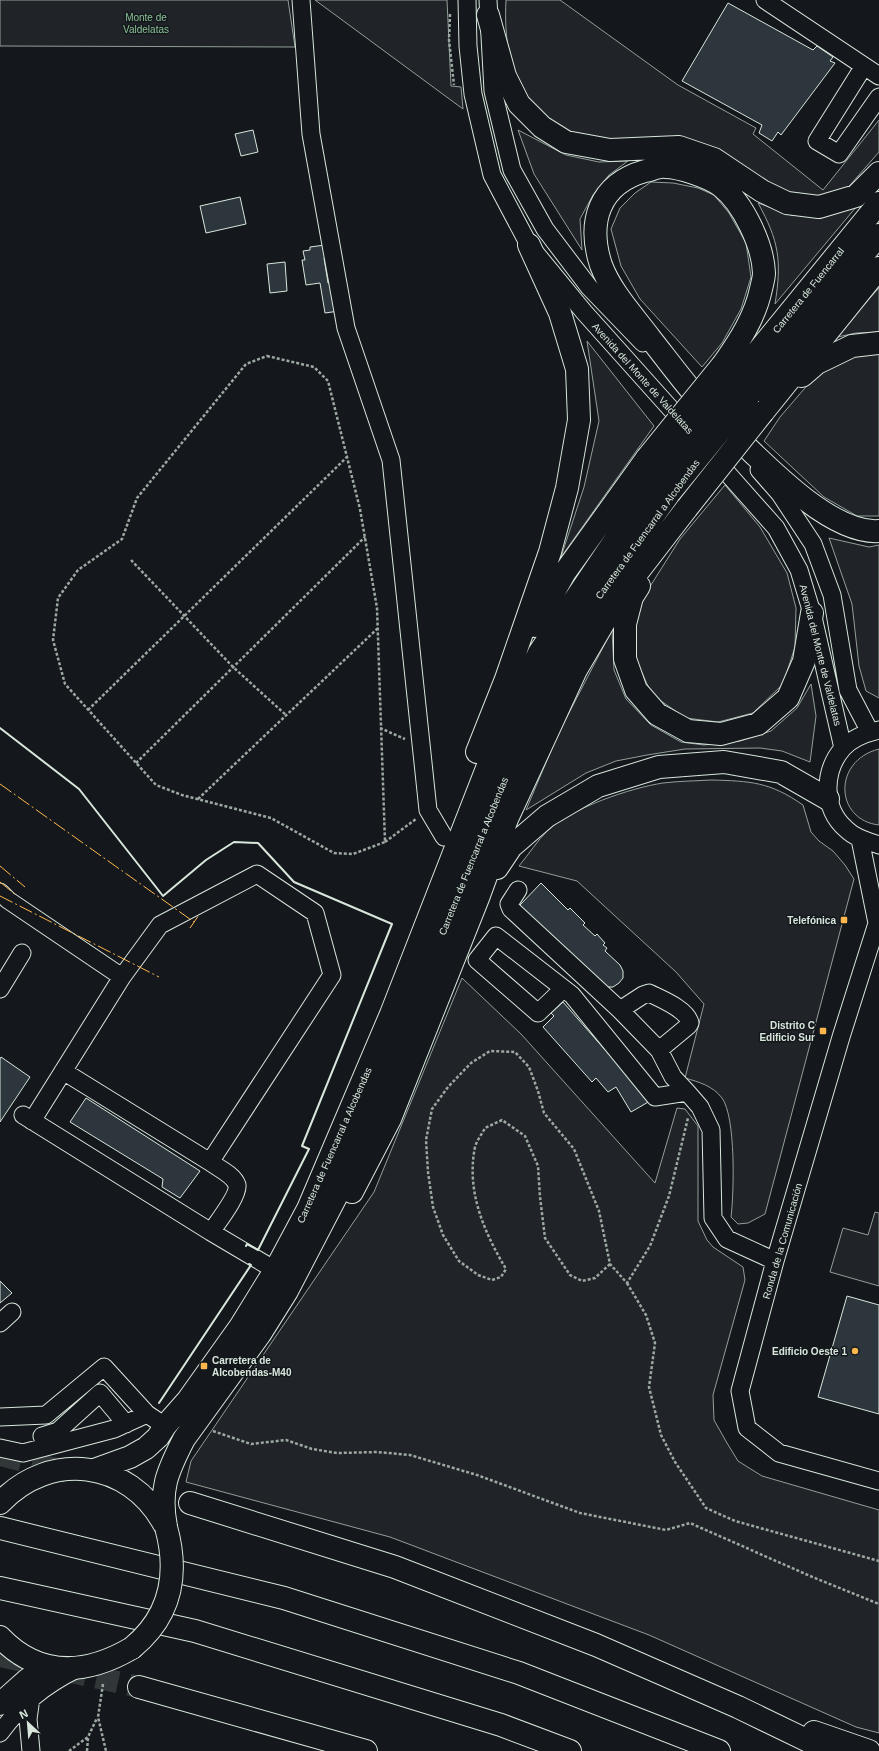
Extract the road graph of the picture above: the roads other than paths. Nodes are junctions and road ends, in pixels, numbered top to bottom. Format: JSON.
{"nodes":[{"id":1,"x":301,"y":0,"type":"edge"},
{"id":2,"x":468,"y":0,"type":"edge"},
{"id":3,"x":765,"y":0,"type":"edge"},
{"id":4,"x":488,"y":7,"type":"edge"},
{"id":5,"x":864,"y":66,"type":"junction"},
{"id":6,"x":879,"y":76,"type":"edge"},
{"id":7,"x":879,"y":97,"type":"edge"},
{"id":8,"x":879,"y":174,"type":"edge"},
{"id":9,"x":879,"y":203,"type":"edge"},
{"id":10,"x":879,"y":234,"type":"edge"},
{"id":11,"x":529,"y":245,"type":"junction"},
{"id":12,"x":879,"y":268,"type":"edge"},
{"id":13,"x":879,"y":343,"type":"edge"},
{"id":14,"x":737,"y":378,"type":"junction"},
{"id":15,"x":702,"y":404,"type":"junction"},
{"id":16,"x":763,"y":412,"type":"junction"},
{"id":17,"x":659,"y":475,"type":"junction"},
{"id":18,"x":687,"y":508,"type":"junction"},
{"id":19,"x":879,"y":530,"type":"edge"},
{"id":20,"x":812,"y":612,"type":"junction"},
{"id":21,"x":506,"y":679,"type":"junction"},
{"id":22,"x":874,"y":731,"type":"edge"},
{"id":23,"x":843,"y":748,"type":"junction"},
{"id":24,"x":828,"y":799,"type":"junction"},
{"id":25,"x":444,"y":837,"type":"junction"},
{"id":26,"x":860,"y":839,"type":"junction"},
{"id":27,"x":879,"y":845,"type":"edge"},
{"id":28,"x":518,"y":890,"type":"dead end"},
{"id":29,"x":0,"y":892,"type":"edge"},
{"id":30,"x":478,"y":898,"type":"junction"},
{"id":31,"x":878,"y":920,"type":"edge"},
{"id":32,"x":22,"y":953,"type":"dead end"},
{"id":33,"x":122,"y":977,"type":"junction"},
{"id":34,"x":0,"y":989,"type":"edge"},
{"id":35,"x":563,"y":989,"type":"junction"},
{"id":36,"x":620,"y":1010,"type":"junction"},
{"id":37,"x":391,"y":1014,"type":"junction"},
{"id":38,"x":659,"y":1050,"type":"junction"},
{"id":39,"x":63,"y":1071,"type":"junction"},
{"id":40,"x":690,"y":1095,"type":"junction"},
{"id":41,"x":210,"y":1162,"type":"junction"},
{"id":42,"x":211,"y":1232,"type":"junction"},
{"id":43,"x":775,"y":1261,"type":"junction"},
{"id":44,"x":276,"y":1270,"type":"junction"},
{"id":45,"x":287,"y":1292,"type":"junction"},
{"id":46,"x":0,"y":1417,"type":"edge"},
{"id":47,"x":156,"y":1420,"type":"junction"},
{"id":48,"x":126,"y":1424,"type":"junction"},
{"id":49,"x":45,"y":1447,"type":"junction"},
{"id":50,"x":0,"y":1448,"type":"edge"},
{"id":51,"x":94,"y":1470,"type":"junction"},
{"id":52,"x":879,"y":1481,"type":"edge"},
{"id":53,"x":0,"y":1503,"type":"edge"},
{"id":54,"x":190,"y":1504,"type":"dead end"},
{"id":55,"x":166,"y":1527,"type":"junction"},
{"id":56,"x":0,"y":1528,"type":"edge"},
{"id":57,"x":0,"y":1588,"type":"edge"},
{"id":58,"x":0,"y":1637,"type":"edge"},
{"id":59,"x":48,"y":1666,"type":"junction"},
{"id":60,"x":77,"y":1669,"type":"junction"},
{"id":61,"x":139,"y":1687,"type":"tunnel mouth"},
{"id":62,"x":31,"y":1698,"type":"junction"},
{"id":63,"x":0,"y":1704,"type":"edge"},
{"id":64,"x":738,"y":1707,"type":"junction"},
{"id":65,"x":0,"y":1734,"type":"edge"},
{"id":66,"x":31,"y":1751,"type":"edge"},
{"id":67,"x":366,"y":1751,"type":"edge"},
{"id":68,"x":570,"y":1751,"type":"edge"},
{"id":69,"x":719,"y":1751,"type":"edge"},
{"id":70,"x":829,"y":1751,"type":"edge"},
{"id":71,"x":869,"y":1751,"type":"edge"}],
"edges":[{"from":1,"to":25,"type":"street"},
{"from":2,"to":11,"type":"street","name":"Avenida del Monte de Valdelatas"},
{"from":3,"to":5,"type":"street"},
{"from":4,"to":8,"type":"highway"},
{"from":4,"to":15,"type":"street","name":"Avenida del Monte de Valdelatas"},
{"from":5,"to":6,"type":"street"},
{"from":5,"to":7,"type":"street"},
{"from":9,"to":14,"type":"highway","name":"Carretera de Fuencarral"},
{"from":10,"to":14,"type":"highway","name":"Carretera de Fuencarral a Alcobendas"},
{"from":11,"to":20,"type":"street","name":"Avenida del Monte de Valdelatas"},
{"from":11,"to":21,"type":"highway"},
{"from":12,"to":16,"type":"highway"},
{"from":13,"to":16,"type":"highway"},
{"from":14,"to":15,"type":"highway"},
{"from":14,"to":17,"type":"highway","name":"Carretera de Fuencarral a Alcobendas","bridge":true},
{"from":14,"to":17,"type":"highway","bridge":true},
{"from":15,"to":19,"type":"highway"},
{"from":15,"to":22,"type":"street","name":"Avenida del Monte de Valdelatas"},
{"from":16,"to":18,"type":"highway","bridge":true},
{"from":17,"to":21,"type":"highway"},
{"from":17,"to":37,"type":"highway","name":"Carretera de Fuencarral a Alcobendas"},
{"from":17,"to":45,"type":"highway","name":"Carretera de Fuencarral a Alcobendas"},
{"from":18,"to":20,"type":"highway"},
{"from":18,"to":30,"type":"highway"},
{"from":20,"to":23,"type":"street","name":"Avenida del Monte de Valdelatas"},
{"from":21,"to":25,"type":"highway"},
{"from":22,"to":23,"type":"street"},
{"from":23,"to":24,"type":"street"},
{"from":24,"to":26,"type":"street"},
{"from":24,"to":30,"type":"highway"},
{"from":25,"to":37,"type":"highway"},
{"from":26,"to":27,"type":"street"},
{"from":26,"to":31,"type":"street"},
{"from":28,"to":36,"type":"street"},
{"from":29,"to":33,"type":"street"},
{"from":30,"to":45,"type":"highway"},
{"from":31,"to":43,"type":"street","name":"Ronda de la Comunicación"},
{"from":32,"to":34,"type":"street"},
{"from":33,"to":39,"type":"street"},
{"from":33,"to":41,"type":"street"},
{"from":35,"to":35,"type":"street"},
{"from":35,"to":40,"type":"street"},
{"from":36,"to":38,"type":"street"},
{"from":36,"to":38,"type":"street"},
{"from":37,"to":44,"type":"highway","name":"Carretera de Fuencarral a Alcobendas"},
{"from":38,"to":40,"type":"street"},
{"from":39,"to":41,"type":"street"},
{"from":39,"to":42,"type":"street"},
{"from":40,"to":43,"type":"street"},
{"from":41,"to":42,"type":"street"},
{"from":42,"to":44,"type":"street"},
{"from":43,"to":52,"type":"street","name":"Ronda de la Comunicación"},
{"from":44,"to":47,"type":"highway","name":"Carretera de Fuencarral a Alcobendas"},
{"from":45,"to":55,"type":"highway","name":"Carretera de Fuencarral a Alcobendas"},
{"from":46,"to":47,"type":"street"},
{"from":47,"to":48,"type":"street"},
{"from":47,"to":51,"type":"highway","name":"Carretera de Fuencarral a Alcobendas"},
{"from":48,"to":49,"type":"street"},
{"from":48,"to":49,"type":"street"},
{"from":49,"to":50,"type":"street"},
{"from":51,"to":53,"type":"highway"},
{"from":51,"to":55,"type":"highway"},
{"from":54,"to":64,"type":"highway"},
{"from":55,"to":60,"type":"highway","name":"Carretera de Fuencarral a Alcobendas","bridge":true},
{"from":56,"to":69,"type":"highway"},
{"from":57,"to":68,"type":"highway"},
{"from":58,"to":59,"type":"highway","name":"Carretera de Fuencarral a Alcobendas"},
{"from":59,"to":60,"type":"highway","name":"Carretera de Fuencarral a Alcobendas"},
{"from":59,"to":63,"type":"highway"},
{"from":60,"to":62,"type":"street"},
{"from":61,"to":67,"type":"highway"},
{"from":62,"to":65,"type":"street"},
{"from":62,"to":66,"type":"street"},
{"from":64,"to":70,"type":"highway"},
{"from":64,"to":71,"type":"highway"}]}
